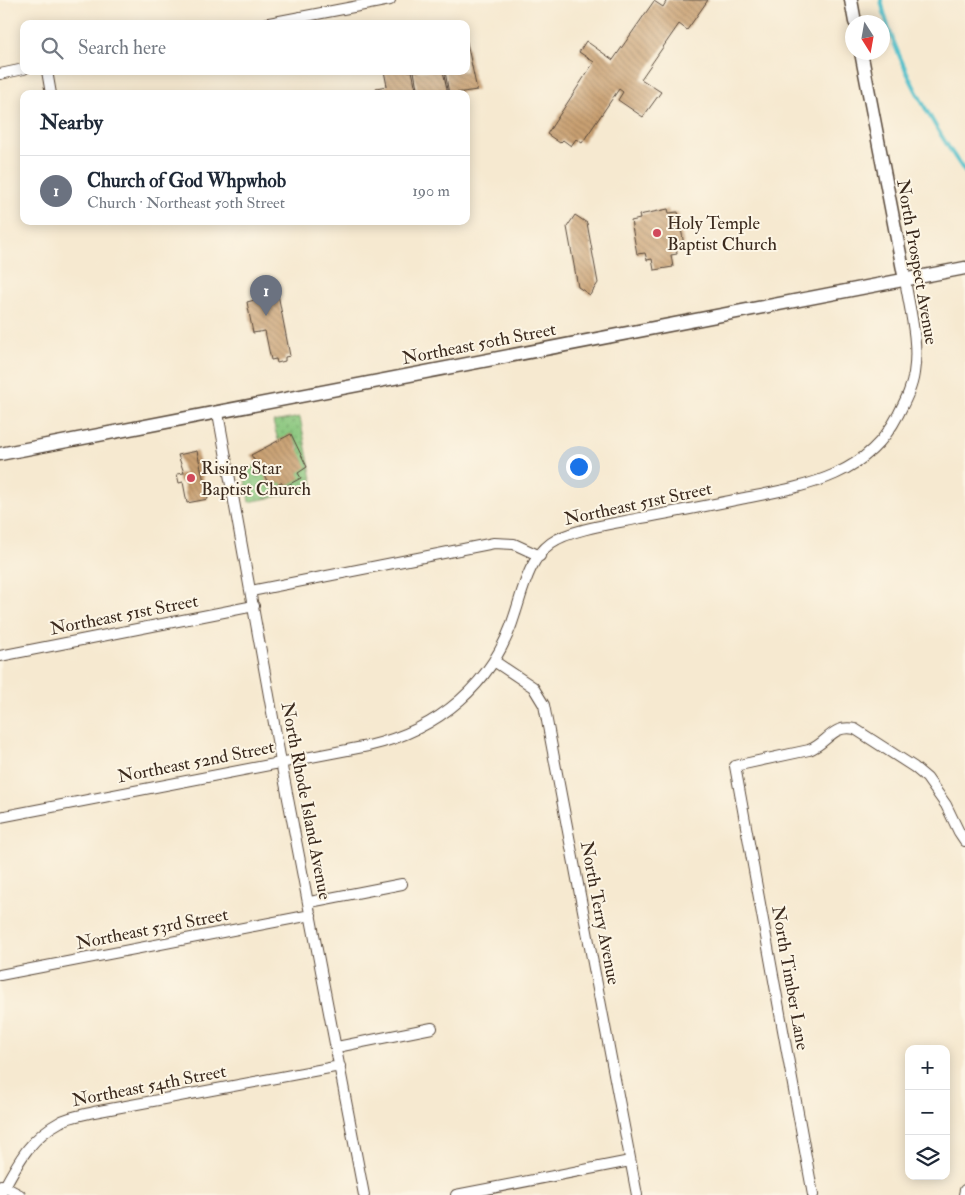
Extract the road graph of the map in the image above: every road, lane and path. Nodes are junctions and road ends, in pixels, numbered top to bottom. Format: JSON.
{"nodes":[{"id":1,"x":390,"y":0,"type":"edge"},
{"id":2,"x":851,"y":0,"type":"edge"},
{"id":3,"x":854,"y":15,"type":"edge"},
{"id":4,"x":285,"y":20,"type":"edge"},
{"id":5,"x":863,"y":60,"type":"edge"},
{"id":6,"x":20,"y":70,"type":"edge"},
{"id":7,"x":0,"y":74,"type":"edge"},
{"id":8,"x":48,"y":75,"type":"edge"},
{"id":9,"x":50,"y":90,"type":"edge"},
{"id":10,"x":965,"y":268,"type":"edge"},
{"id":11,"x":905,"y":280,"type":"junction"},
{"id":12,"x":218,"y":413,"type":"junction"},
{"id":13,"x":0,"y":454,"type":"edge"},
{"id":14,"x":859,"y":461,"type":"joint"},
{"id":15,"x":540,"y":556,"type":"junction"},
{"id":16,"x":251,"y":591,"type":"junction"},
{"id":17,"x":254,"y":606,"type":"junction"},
{"id":18,"x":0,"y":656,"type":"edge"},
{"id":19,"x":494,"y":661,"type":"junction"},
{"id":20,"x":281,"y":762,"type":"junction"},
{"id":21,"x":0,"y":817,"type":"edge"},
{"id":22,"x":965,"y":841,"type":"edge"},
{"id":23,"x":402,"y":884,"type":"dead end"},
{"id":24,"x":310,"y":902,"type":"junction"},
{"id":25,"x":311,"y":915,"type":"junction"},
{"id":26,"x":0,"y":975,"type":"edge"},
{"id":27,"x":432,"y":1028,"type":"dead end"},
{"id":28,"x":337,"y":1047,"type":"junction"},
{"id":29,"x":340,"y":1066,"type":"junction"},
{"id":30,"x":630,"y":1161,"type":"junction"},
{"id":31,"x":2,"y":1189,"type":"edge"},
{"id":32,"x":965,"y":1190,"type":"edge"},
{"id":33,"x":20,"y":1195,"type":"edge"},
{"id":34,"x":364,"y":1195,"type":"edge"},
{"id":35,"x":456,"y":1195,"type":"edge"},
{"id":36,"x":637,"y":1195,"type":"edge"},
{"id":37,"x":813,"y":1195,"type":"edge"},
{"id":38,"x":964,"y":1195,"type":"edge"}],
"edges":[{"from":1,"to":4,"type":"street"},
{"from":2,"to":3,"type":"street"},
{"from":5,"to":11,"type":"street","name":"North Prospect Avenue"},
{"from":6,"to":7,"type":"street"},
{"from":8,"to":9,"type":"street"},
{"from":10,"to":11,"type":"street","name":"Northeast 50th Street"},
{"from":11,"to":12,"type":"street","name":"Northeast 50th Street"},
{"from":11,"to":14,"type":"street","name":"North Prospect Avenue"},
{"from":12,"to":13,"type":"street","name":"Northeast 50th Street"},
{"from":12,"to":16,"type":"street","name":"North Rhode Island Avenue"},
{"from":14,"to":15,"type":"street","name":"Northeast 51st Street"},
{"from":15,"to":16,"type":"street"},
{"from":15,"to":19,"type":"street","name":"Northeast 52nd Street"},
{"from":16,"to":17,"type":"street","name":"North Rhode Island Avenue"},
{"from":17,"to":18,"type":"street","name":"Northeast 51st Street"},
{"from":17,"to":20,"type":"street","name":"North Rhode Island Avenue"},
{"from":19,"to":20,"type":"street","name":"Northeast 52nd Street"},
{"from":19,"to":30,"type":"street","name":"North Terry Avenue"},
{"from":20,"to":21,"type":"street","name":"Northeast 52nd Street"},
{"from":20,"to":24,"type":"street","name":"North Rhode Island Avenue"},
{"from":22,"to":37,"type":"street","name":"North Timber Lane"},
{"from":23,"to":24,"type":"street"},
{"from":24,"to":25,"type":"street","name":"North Rhode Island Avenue"},
{"from":25,"to":26,"type":"street","name":"Northeast 53rd Street"},
{"from":25,"to":28,"type":"street","name":"North Rhode Island Avenue"},
{"from":27,"to":28,"type":"street"},
{"from":28,"to":29,"type":"street","name":"North Rhode Island Avenue"},
{"from":29,"to":31,"type":"street","name":"Northeast 54th Street"},
{"from":29,"to":34,"type":"street","name":"North Rhode Island Avenue"},
{"from":30,"to":35,"type":"street"},
{"from":30,"to":36,"type":"street","name":"North Terry Avenue"},
{"from":31,"to":33,"type":"street"},
{"from":32,"to":38,"type":"street"}]}
